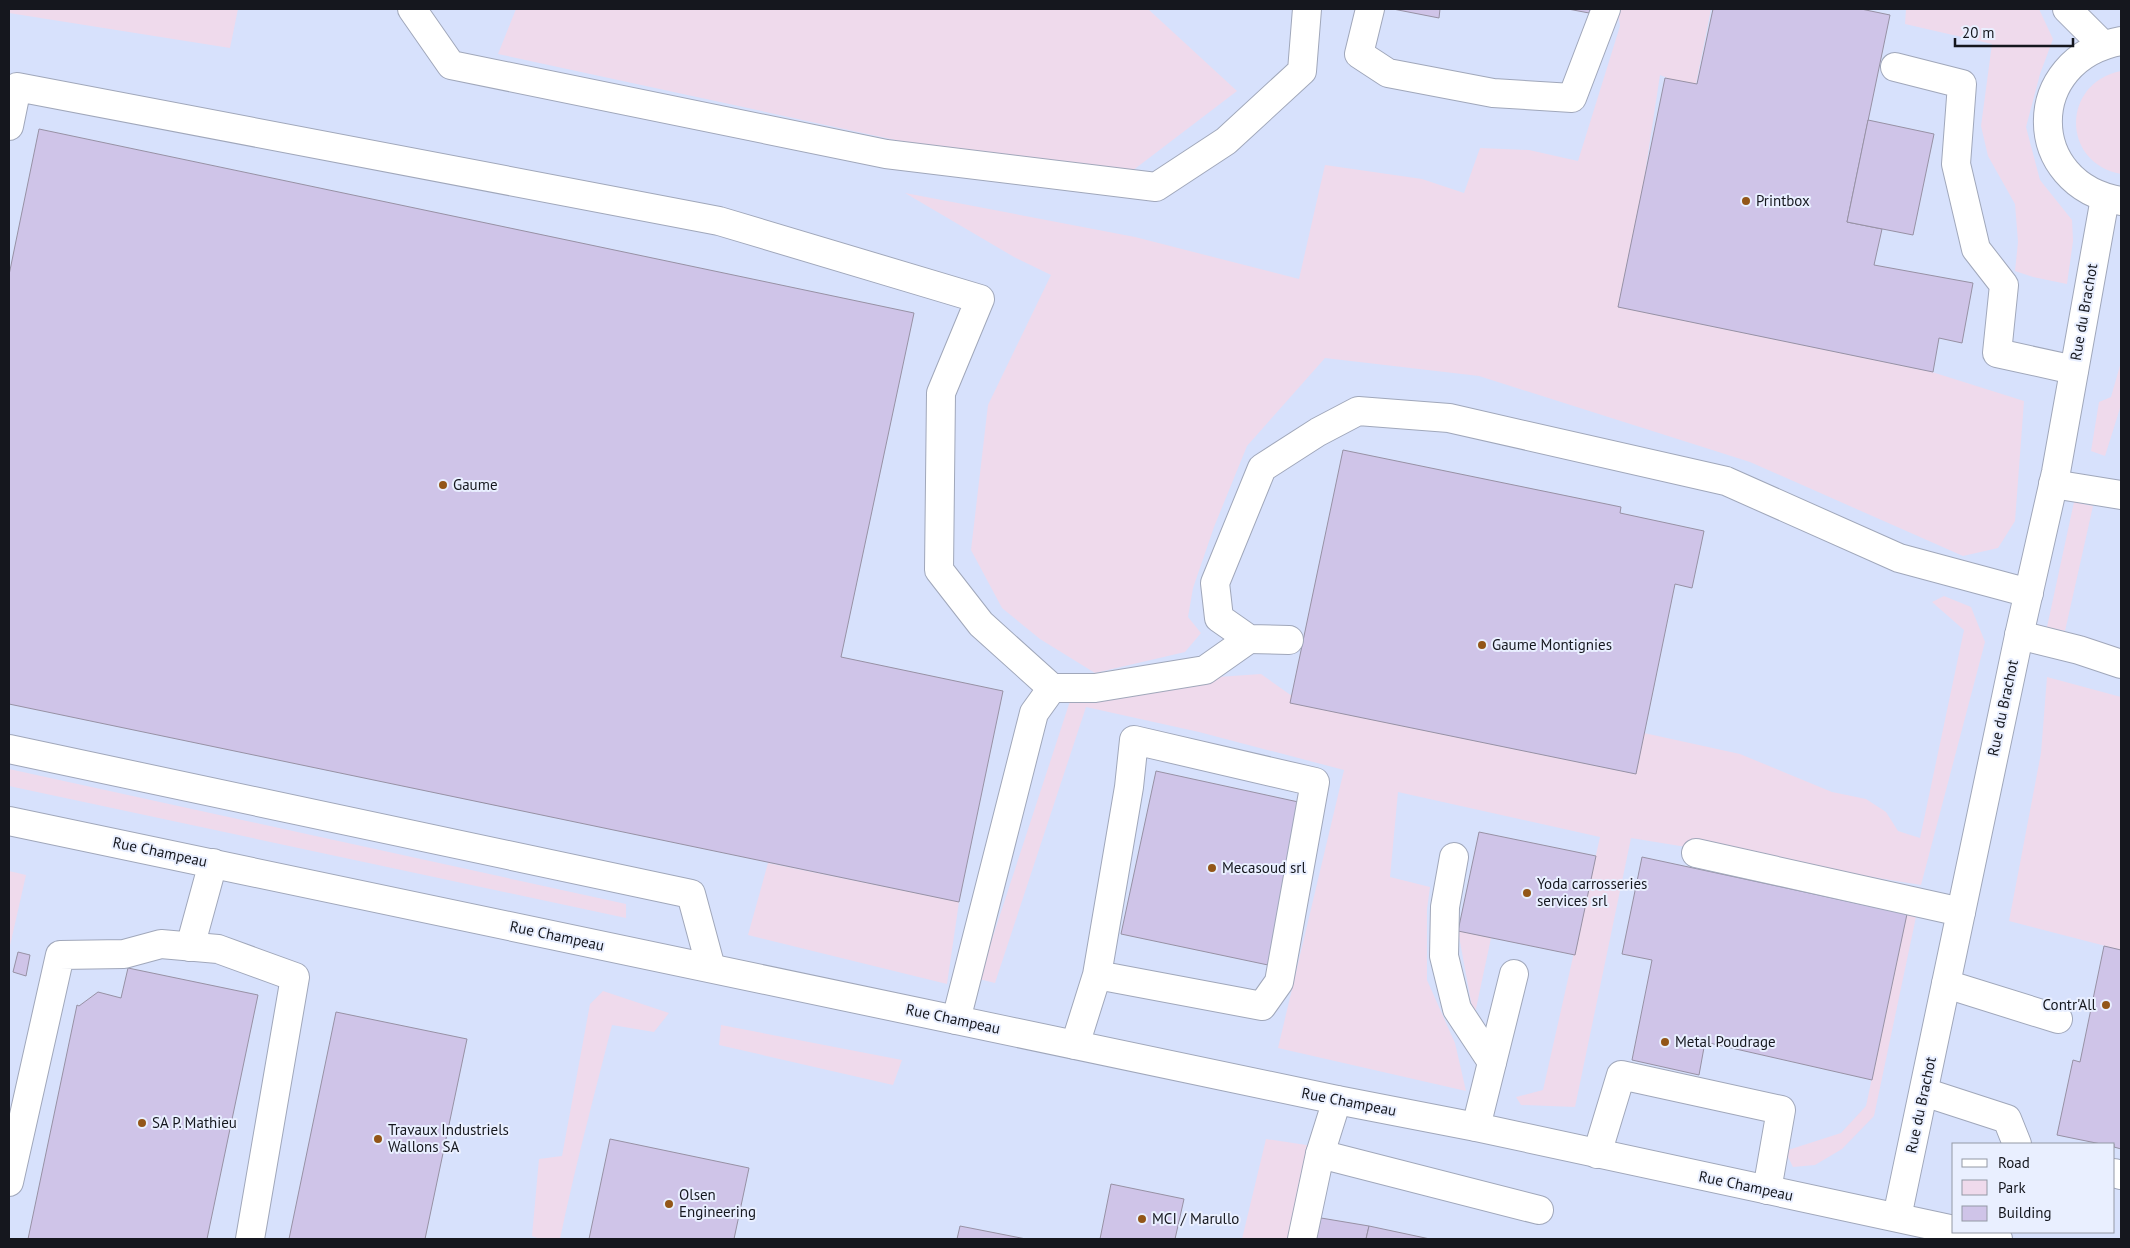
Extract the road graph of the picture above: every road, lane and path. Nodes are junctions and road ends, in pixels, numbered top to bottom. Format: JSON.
{"nodes":[{"id":1,"x":412,"y":9,"type":"edge"},
{"id":2,"x":1307,"y":9,"type":"edge"},
{"id":3,"x":1370,"y":9,"type":"edge"},
{"id":4,"x":1606,"y":9,"type":"edge"},
{"id":5,"x":2067,"y":9,"type":"edge"},
{"id":6,"x":2112,"y":43,"type":"edge"},
{"id":7,"x":1895,"y":67,"type":"dead end"},
{"id":8,"x":9,"y":126,"type":"edge"},
{"id":9,"x":2113,"y":200,"type":"edge"},
{"id":10,"x":2074,"y":370,"type":"junction"},
{"id":11,"x":2053,"y":484,"type":"junction"},
{"id":12,"x":2121,"y":495,"type":"edge"},
{"id":13,"x":2029,"y":593,"type":"junction"},
{"id":14,"x":2019,"y":635,"type":"junction"},
{"id":15,"x":1249,"y":639,"type":"junction"},
{"id":16,"x":1289,"y":640,"type":"dead end"},
{"id":17,"x":2121,"y":664,"type":"edge"},
{"id":18,"x":1052,"y":688,"type":"junction"},
{"id":19,"x":9,"y":749,"type":"edge"},
{"id":20,"x":9,"y":820,"type":"edge"},
{"id":21,"x":1696,"y":853,"type":"dead end"},
{"id":22,"x":1454,"y":857,"type":"dead end"},
{"id":23,"x":213,"y":863,"type":"junction"},
{"id":24,"x":1961,"y":912,"type":"junction"},
{"id":25,"x":190,"y":947,"type":"junction"},
{"id":26,"x":711,"y":968,"type":"junction"},
{"id":27,"x":1514,"y":974,"type":"dead end"},
{"id":28,"x":1097,"y":975,"type":"junction"},
{"id":29,"x":1946,"y":984,"type":"junction"},
{"id":30,"x":2058,"y":1019,"type":"dead end"},
{"id":31,"x":956,"y":1020,"type":"junction"},
{"id":32,"x":1075,"y":1045,"type":"junction"},
{"id":33,"x":1492,"y":1062,"type":"junction"},
{"id":34,"x":1924,"y":1092,"type":"junction"},
{"id":35,"x":1337,"y":1100,"type":"junction"},
{"id":36,"x":1476,"y":1127,"type":"junction"},
{"id":37,"x":2017,"y":1143,"type":"edge"},
{"id":38,"x":1320,"y":1154,"type":"junction"},
{"id":39,"x":1597,"y":1154,"type":"junction"},
{"id":40,"x":9,"y":1182,"type":"edge"},
{"id":41,"x":1767,"y":1190,"type":"junction"},
{"id":42,"x":1539,"y":1210,"type":"dead end"},
{"id":43,"x":1897,"y":1217,"type":"junction"},
{"id":44,"x":1952,"y":1230,"type":"edge"},
{"id":45,"x":1969,"y":1233,"type":"edge"},
{"id":46,"x":250,"y":1239,"type":"edge"},
{"id":47,"x":1302,"y":1239,"type":"edge"},
{"id":48,"x":1998,"y":1239,"type":"edge"}],
"edges":[{"from":1,"to":2,"type":"street"},
{"from":3,"to":4,"type":"street"},
{"from":5,"to":6,"type":"street"},
{"from":6,"to":9,"type":"street"},
{"from":7,"to":10,"type":"street"},
{"from":8,"to":18,"type":"street"},
{"from":9,"to":10,"type":"street","name":"Rue du Brachot"},
{"from":10,"to":11,"type":"street","name":"Rue du Brachot"},
{"from":11,"to":12,"type":"street"},
{"from":11,"to":13,"type":"street","name":"Rue du Brachot"},
{"from":13,"to":14,"type":"street","name":"Rue du Brachot"},
{"from":13,"to":15,"type":"street"},
{"from":14,"to":17,"type":"street"},
{"from":14,"to":24,"type":"street","name":"Rue du Brachot"},
{"from":15,"to":16,"type":"street"},
{"from":15,"to":18,"type":"street"},
{"from":18,"to":31,"type":"street"},
{"from":19,"to":26,"type":"street"},
{"from":20,"to":23,"type":"street","name":"Rue Champeau"},
{"from":21,"to":24,"type":"street"},
{"from":22,"to":33,"type":"street"},
{"from":23,"to":25,"type":"street"},
{"from":23,"to":26,"type":"street","name":"Rue Champeau"},
{"from":24,"to":29,"type":"street","name":"Rue du Brachot"},
{"from":25,"to":40,"type":"street"},
{"from":25,"to":46,"type":"street"},
{"from":26,"to":31,"type":"street","name":"Rue Champeau"},
{"from":27,"to":33,"type":"street"},
{"from":28,"to":28,"type":"street"},
{"from":28,"to":32,"type":"street"},
{"from":29,"to":30,"type":"street"},
{"from":29,"to":34,"type":"street","name":"Rue du Brachot"},
{"from":31,"to":32,"type":"street","name":"Rue Champeau"},
{"from":32,"to":35,"type":"street","name":"Rue Champeau"},
{"from":33,"to":36,"type":"street"},
{"from":34,"to":37,"type":"street"},
{"from":34,"to":43,"type":"street","name":"Rue du Brachot"},
{"from":35,"to":36,"type":"street","name":"Rue Champeau"},
{"from":35,"to":38,"type":"street"},
{"from":36,"to":39,"type":"street","name":"Rue Champeau"},
{"from":38,"to":42,"type":"street"},
{"from":38,"to":47,"type":"street"},
{"from":39,"to":41,"type":"street","name":"Rue Champeau"},
{"from":39,"to":41,"type":"street"},
{"from":41,"to":43,"type":"street","name":"Rue Champeau"},
{"from":43,"to":44,"type":"street","name":"Rue Champeau"},
{"from":45,"to":48,"type":"street"}]}
